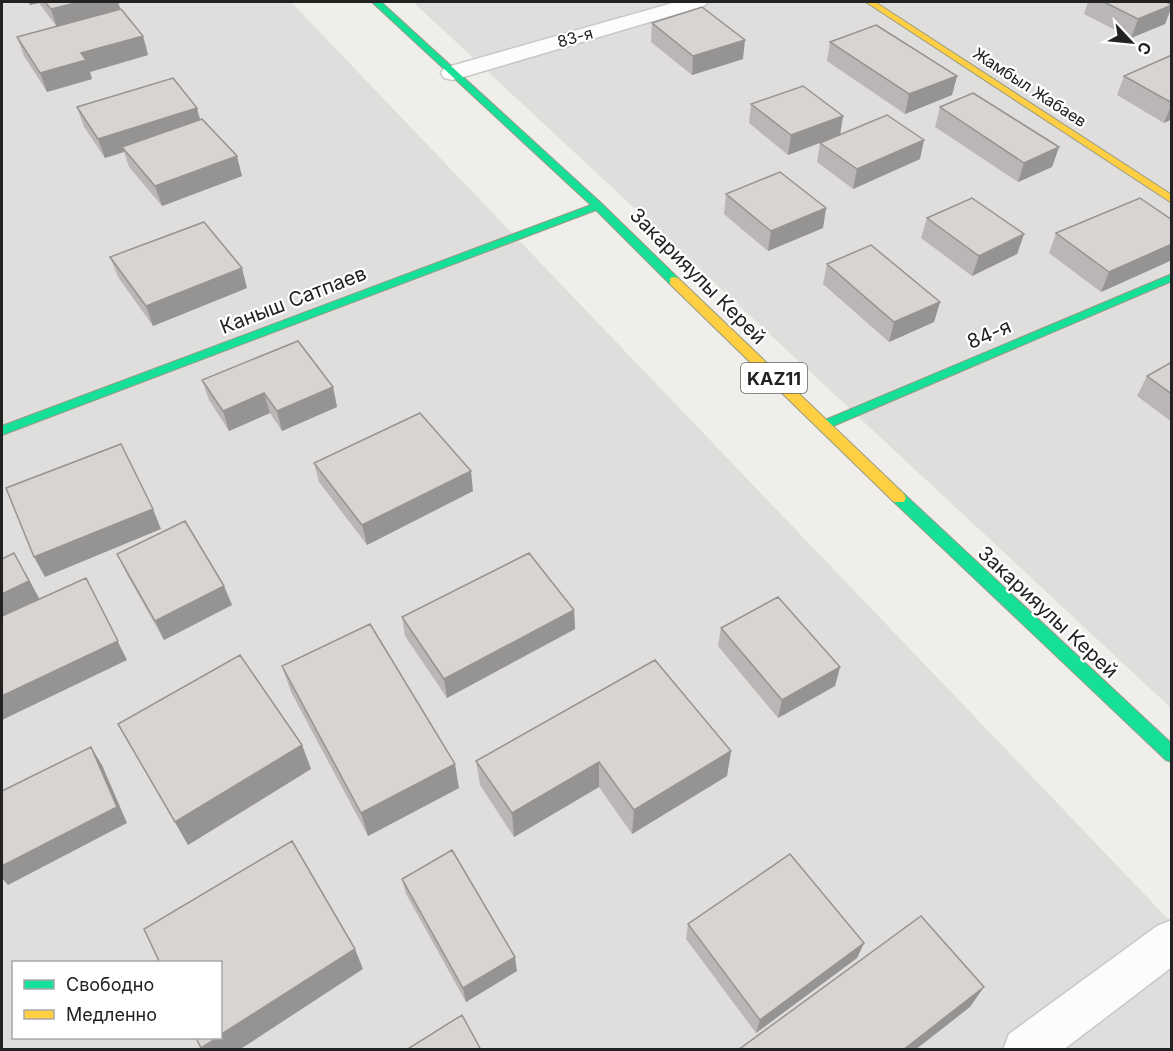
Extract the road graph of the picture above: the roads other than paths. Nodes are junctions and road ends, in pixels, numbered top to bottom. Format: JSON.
{"nodes":[{"id":1,"x":376,"y":2,"type":"edge"},
{"id":2,"x":698,"y":2,"type":"edge"},
{"id":3,"x":870,"y":2,"type":"edge"},
{"id":4,"x":452,"y":73,"type":"junction"},
{"id":5,"x":1172,"y":200,"type":"edge"},
{"id":6,"x":598,"y":206,"type":"junction"},
{"id":7,"x":1172,"y":277,"type":"edge"},
{"id":8,"x":822,"y":426,"type":"junction"},
{"id":9,"x":2,"y":431,"type":"edge"},
{"id":10,"x":1172,"y":755,"type":"edge"},
{"id":11,"x":1172,"y":941,"type":"edge"},
{"id":12,"x":1025,"y":1050,"type":"edge"}],
"edges":[{"from":1,"to":4,"type":"main road","name":"Закарияулы Керей","number":"KAZ11"},
{"from":2,"to":4,"type":"street","name":"83-я"},
{"from":3,"to":5,"type":"main road","name":"Жамбыл Жабаев"},
{"from":4,"to":6,"type":"main road","name":"Закарияулы Керей","number":"KAZ11"},
{"from":6,"to":8,"type":"main road","name":"Закарияулы Керей","number":"KAZ11"},
{"from":6,"to":9,"type":"main road","name":"Каныш Сатпаев"},
{"from":7,"to":8,"type":"main road","name":"84-я"},
{"from":8,"to":10,"type":"main road","name":"Закарияулы Керей","number":"KAZ11"},
{"from":11,"to":12,"type":"street"}]}
